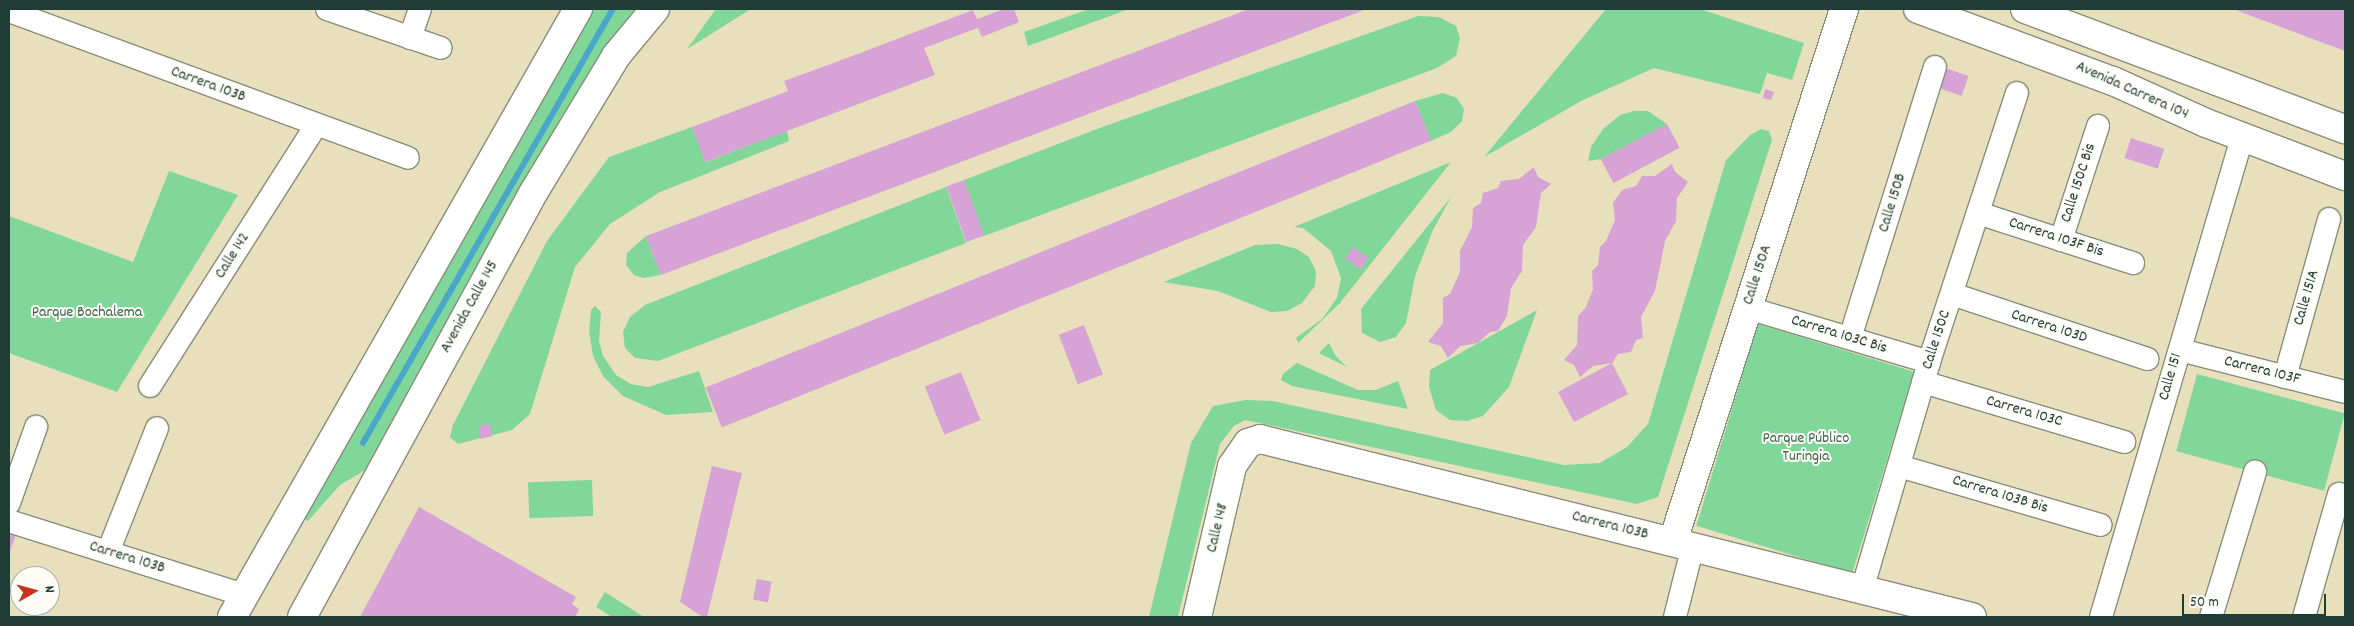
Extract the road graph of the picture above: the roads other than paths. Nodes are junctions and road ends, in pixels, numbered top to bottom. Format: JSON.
{"nodes":[{"id":1,"x":327,"y":9,"type":"edge"},
{"id":2,"x":420,"y":9,"type":"edge"},
{"id":3,"x":578,"y":9,"type":"edge"},
{"id":4,"x":655,"y":9,"type":"edge"},
{"id":5,"x":1844,"y":9,"type":"edge"},
{"id":6,"x":1918,"y":9,"type":"edge"},
{"id":7,"x":2025,"y":9,"type":"edge"},
{"id":8,"x":9,"y":11,"type":"edge"},
{"id":9,"x":410,"y":38,"type":"junction"},
{"id":10,"x":440,"y":48,"type":"dead end"},
{"id":11,"x":1935,"y":68,"type":"dead end"},
{"id":12,"x":2018,"y":93,"type":"dead end"},
{"id":13,"x":316,"y":125,"type":"junction"},
{"id":14,"x":2098,"y":126,"type":"dead end"},
{"id":15,"x":2345,"y":128,"type":"edge"},
{"id":16,"x":2242,"y":138,"type":"junction"},
{"id":17,"x":408,"y":158,"type":"dead end"},
{"id":18,"x":2345,"y":176,"type":"edge"},
{"id":19,"x":1978,"y":213,"type":"junction"},
{"id":20,"x":2329,"y":219,"type":"dead end"},
{"id":21,"x":2061,"y":240,"type":"junction"},
{"id":22,"x":2133,"y":263,"type":"dead end"},
{"id":23,"x":1952,"y":294,"type":"junction"},
{"id":24,"x":1748,"y":308,"type":"junction"},
{"id":25,"x":1850,"y":338,"type":"junction"},
{"id":26,"x":2180,"y":350,"type":"junction"},
{"id":27,"x":2147,"y":359,"type":"dead end"},
{"id":28,"x":1926,"y":372,"type":"junction"},
{"id":29,"x":2285,"y":377,"type":"junction"},
{"id":30,"x":150,"y":386,"type":"dead end"},
{"id":31,"x":2345,"y":392,"type":"edge"},
{"id":32,"x":36,"y":427,"type":"dead end"},
{"id":33,"x":157,"y":428,"type":"dead end"},
{"id":34,"x":2124,"y":442,"type":"dead end"},
{"id":35,"x":1248,"y":443,"type":"joint"},
{"id":36,"x":1899,"y":466,"type":"junction"},
{"id":37,"x":2255,"y":472,"type":"dead end"},
{"id":38,"x":2339,"y":494,"type":"dead end"},
{"id":39,"x":9,"y":504,"type":"edge"},
{"id":40,"x":9,"y":521,"type":"edge"},
{"id":41,"x":2101,"y":525,"type":"dead end"},
{"id":42,"x":1683,"y":544,"type":"junction"},
{"id":43,"x":108,"y":552,"type":"junction"},
{"id":44,"x":1862,"y":590,"type":"junction"},
{"id":45,"x":238,"y":606,"type":"edge"},
{"id":46,"x":302,"y":617,"type":"edge"},
{"id":47,"x":1197,"y":617,"type":"edge"},
{"id":48,"x":1675,"y":617,"type":"edge"},
{"id":49,"x":1972,"y":617,"type":"edge"},
{"id":50,"x":2101,"y":617,"type":"edge"},
{"id":51,"x":2211,"y":617,"type":"edge"},
{"id":52,"x":2304,"y":617,"type":"edge"}],
"edges":[{"from":1,"to":9,"type":"street"},
{"from":2,"to":9,"type":"street"},
{"from":3,"to":45,"type":"main road"},
{"from":4,"to":46,"type":"main road","name":"Avenida Calle 145"},
{"from":5,"to":24,"type":"main road","name":"Calle 150A"},
{"from":6,"to":16,"type":"main road","name":"Avenida Carrera 104"},
{"from":7,"to":15,"type":"main road"},
{"from":8,"to":13,"type":"street","name":"Carrera 103B"},
{"from":9,"to":10,"type":"street"},
{"from":11,"to":25,"type":"street","name":"Calle 150B"},
{"from":12,"to":19,"type":"street","name":"Calle 150C"},
{"from":13,"to":17,"type":"street","name":"Carrera 103B"},
{"from":13,"to":30,"type":"street","name":"Calle 142"},
{"from":14,"to":21,"type":"street","name":"Calle 150C Bis"},
{"from":16,"to":18,"type":"main road","name":"Avenida Carrera 104"},
{"from":16,"to":26,"type":"street","name":"Calle 151"},
{"from":19,"to":21,"type":"street","name":"Carrera 103F Bis"},
{"from":19,"to":23,"type":"street","name":"Calle 150C"},
{"from":20,"to":29,"type":"street","name":"Calle 151A"},
{"from":21,"to":22,"type":"street","name":"Carrera 103F Bis"},
{"from":23,"to":27,"type":"street","name":"Carrera 103D"},
{"from":23,"to":28,"type":"street","name":"Calle 150C"},
{"from":24,"to":25,"type":"street","name":"Carrera 103C Bis"},
{"from":24,"to":42,"type":"main road","name":"Calle 150A"},
{"from":25,"to":28,"type":"street","name":"Carrera 103C Bis"},
{"from":26,"to":29,"type":"street","name":"Carrera 103F"},
{"from":26,"to":50,"type":"street","name":"Calle 151"},
{"from":28,"to":34,"type":"street","name":"Carrera 103C"},
{"from":28,"to":36,"type":"street","name":"Calle 150C"},
{"from":29,"to":31,"type":"street","name":"Carrera 103F"},
{"from":32,"to":39,"type":"street"},
{"from":33,"to":43,"type":"street"},
{"from":35,"to":42,"type":"main road","name":"Carrera 103B"},
{"from":35,"to":47,"type":"main road","name":"Calle 148"},
{"from":36,"to":41,"type":"street","name":"Carrera 103B Bis"},
{"from":36,"to":44,"type":"street","name":"Calle 150C"},
{"from":37,"to":51,"type":"street"},
{"from":38,"to":52,"type":"street"},
{"from":40,"to":43,"type":"street","name":"Carrera 103B"},
{"from":42,"to":44,"type":"main road","name":"Carrera 103B"},
{"from":42,"to":48,"type":"street","name":"Calle 150A"},
{"from":43,"to":45,"type":"street","name":"Carrera 103B"},
{"from":44,"to":49,"type":"main road","name":"Carrera 103B"}]}
